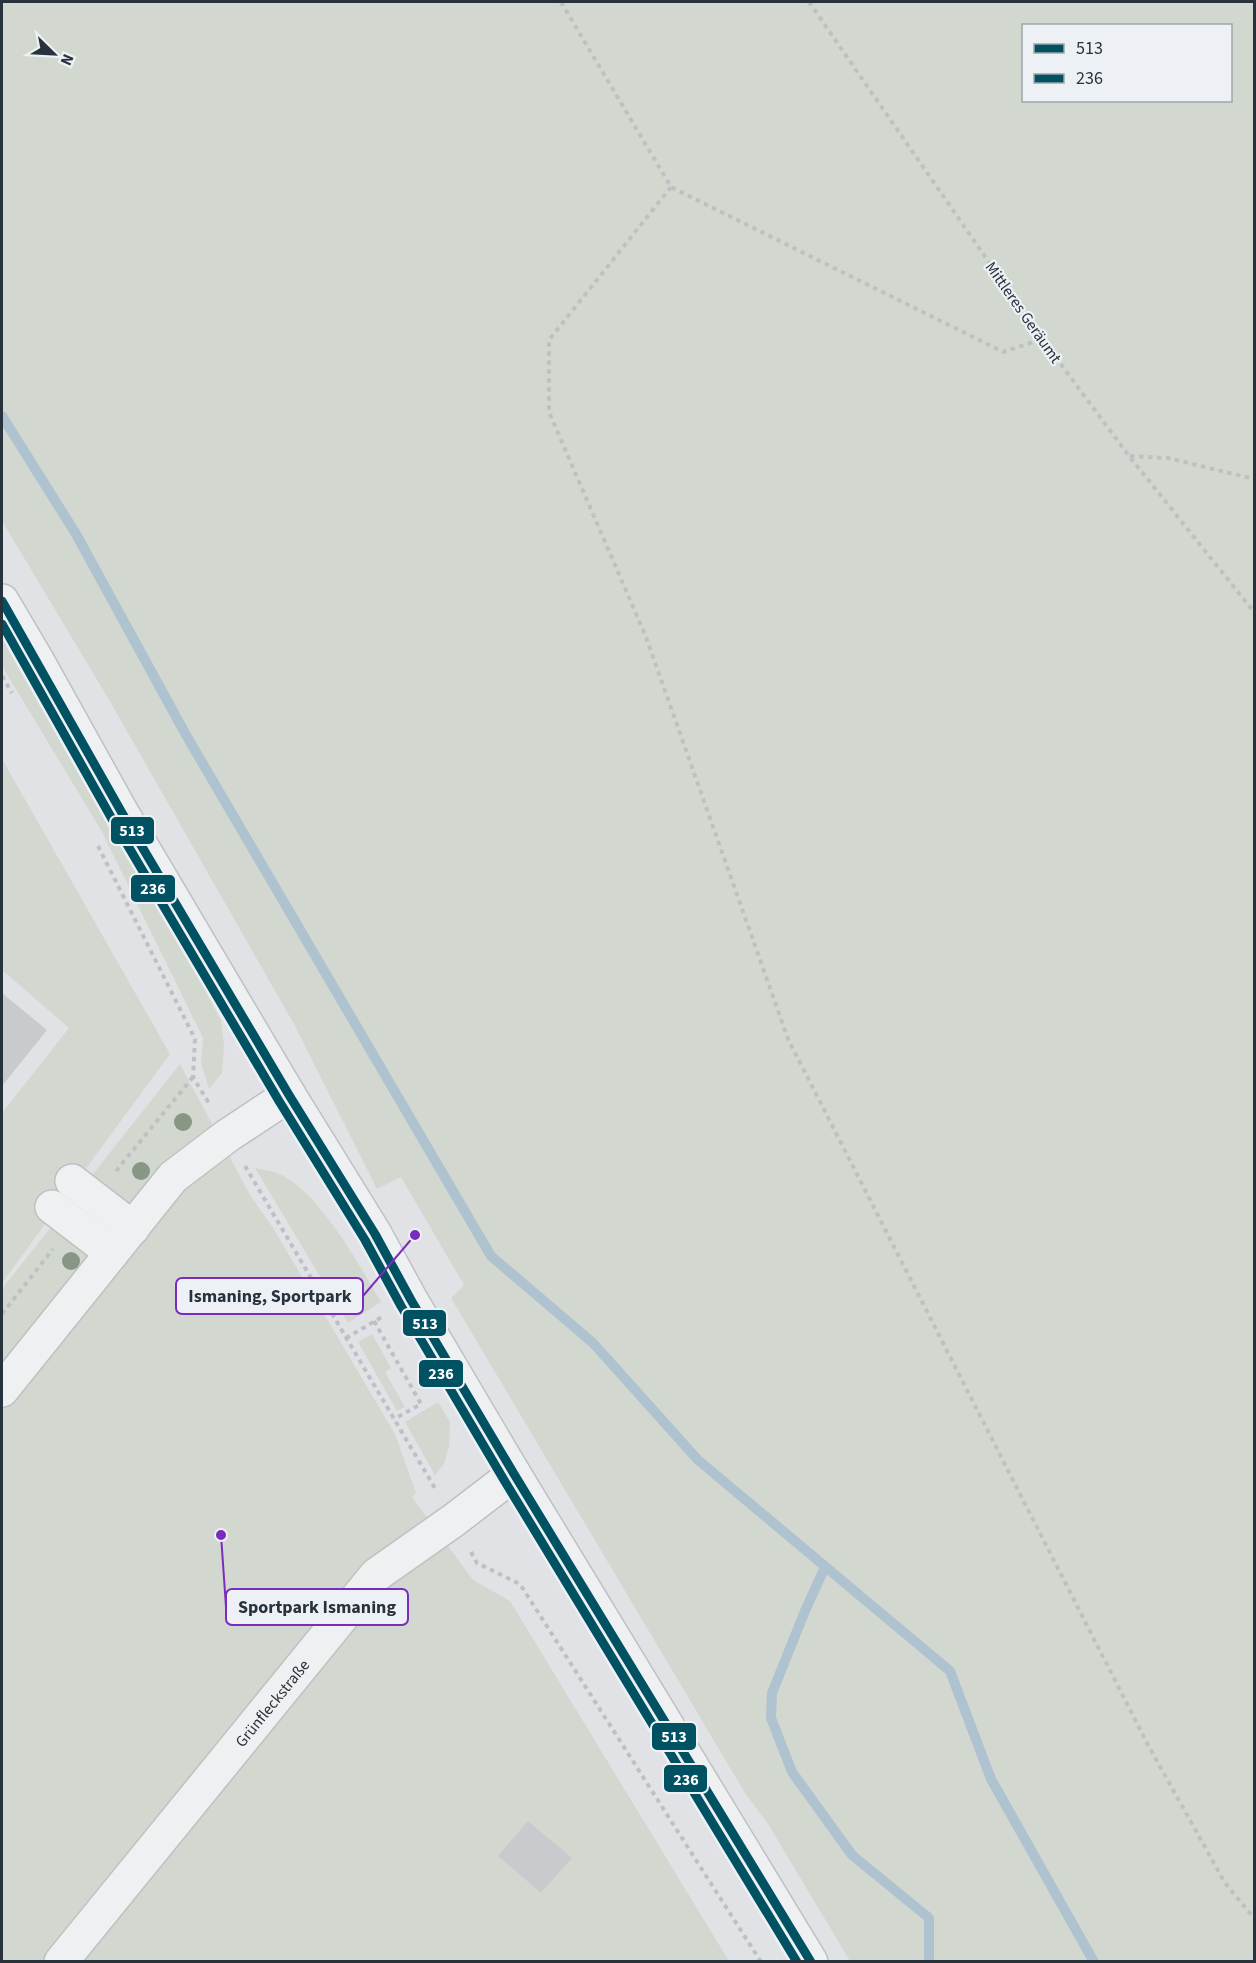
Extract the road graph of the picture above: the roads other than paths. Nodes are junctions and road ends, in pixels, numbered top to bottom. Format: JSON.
{"nodes":[{"id":1,"x":2,"y":601,"type":"edge"},
{"id":2,"x":289,"y":1095,"type":"junction"},
{"id":3,"x":72,"y":1180,"type":"dead end"},
{"id":4,"x":52,"y":1207,"type":"dead end"},
{"id":5,"x":132,"y":1228,"type":"junction"},
{"id":6,"x":112,"y":1253,"type":"junction"},
{"id":7,"x":2,"y":1390,"type":"edge"},
{"id":8,"x":514,"y":1474,"type":"junction"},
{"id":9,"x":61,"y":1962,"type":"edge"},
{"id":10,"x":811,"y":1962,"type":"edge"}],
"edges":[{"from":1,"to":2,"type":"street"},
{"from":2,"to":5,"type":"street"},
{"from":2,"to":8,"type":"street"},
{"from":3,"to":5,"type":"street"},
{"from":4,"to":6,"type":"street"},
{"from":5,"to":6,"type":"street"},
{"from":6,"to":7,"type":"street"},
{"from":8,"to":9,"type":"street","name":"Grünfleckstraße"},
{"from":8,"to":10,"type":"street"}]}
